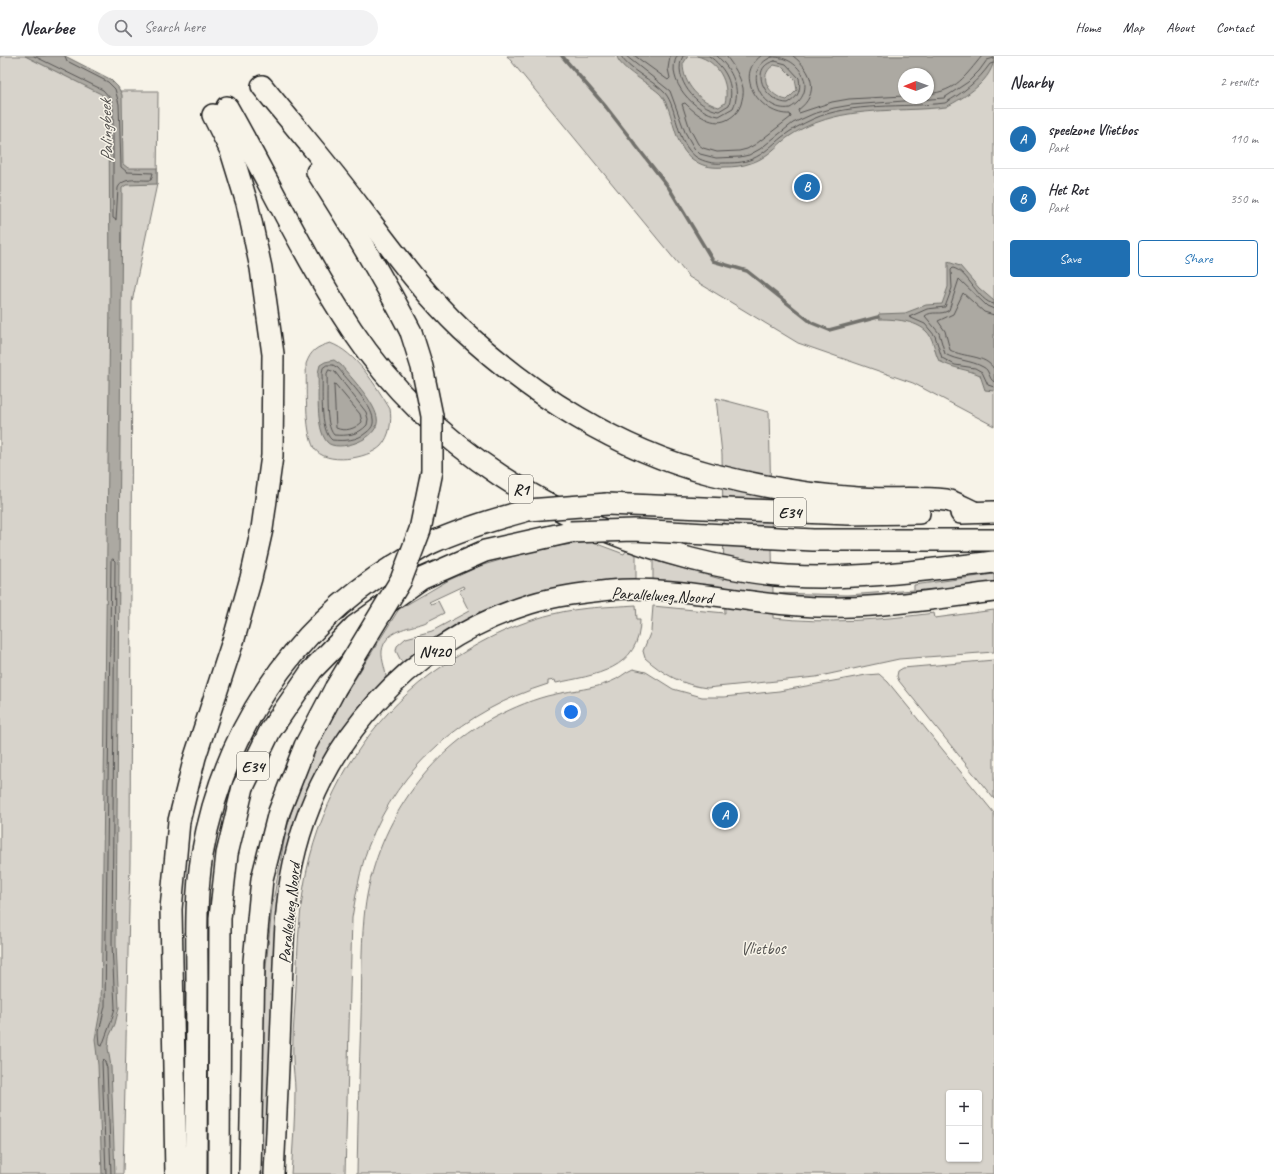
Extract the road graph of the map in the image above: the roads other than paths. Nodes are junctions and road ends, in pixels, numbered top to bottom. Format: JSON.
{"nodes":[{"id":1,"x":984,"y":512,"type":"edge"},
{"id":2,"x":994,"y":540,"type":"edge"},
{"id":3,"x":994,"y":562,"type":"edge"},
{"id":4,"x":994,"y":592,"type":"edge"},
{"id":5,"x":994,"y":602,"type":"edge"},
{"id":6,"x":176,"y":1174,"type":"edge"},
{"id":7,"x":196,"y":1174,"type":"edge"},
{"id":8,"x":219,"y":1174,"type":"edge"},
{"id":9,"x":250,"y":1174,"type":"edge"},
{"id":10,"x":274,"y":1174,"type":"edge"},
{"id":11,"x":284,"y":1174,"type":"edge"}],
"edges":[{"from":1,"to":7,"type":"highway","number":"E34","bridge":true},
{"from":1,"to":9,"type":"highway","bridge":true},
{"from":2,"to":8,"type":"highway","number":"E34","bridge":true},
{"from":3,"to":6,"type":"highway","number":"R1"},
{"from":4,"to":10,"type":"highway","name":"Parallelweg Noord","number":"N420"},
{"from":5,"to":11,"type":"highway","name":"Parallelweg Noord","number":"N420"}]}
